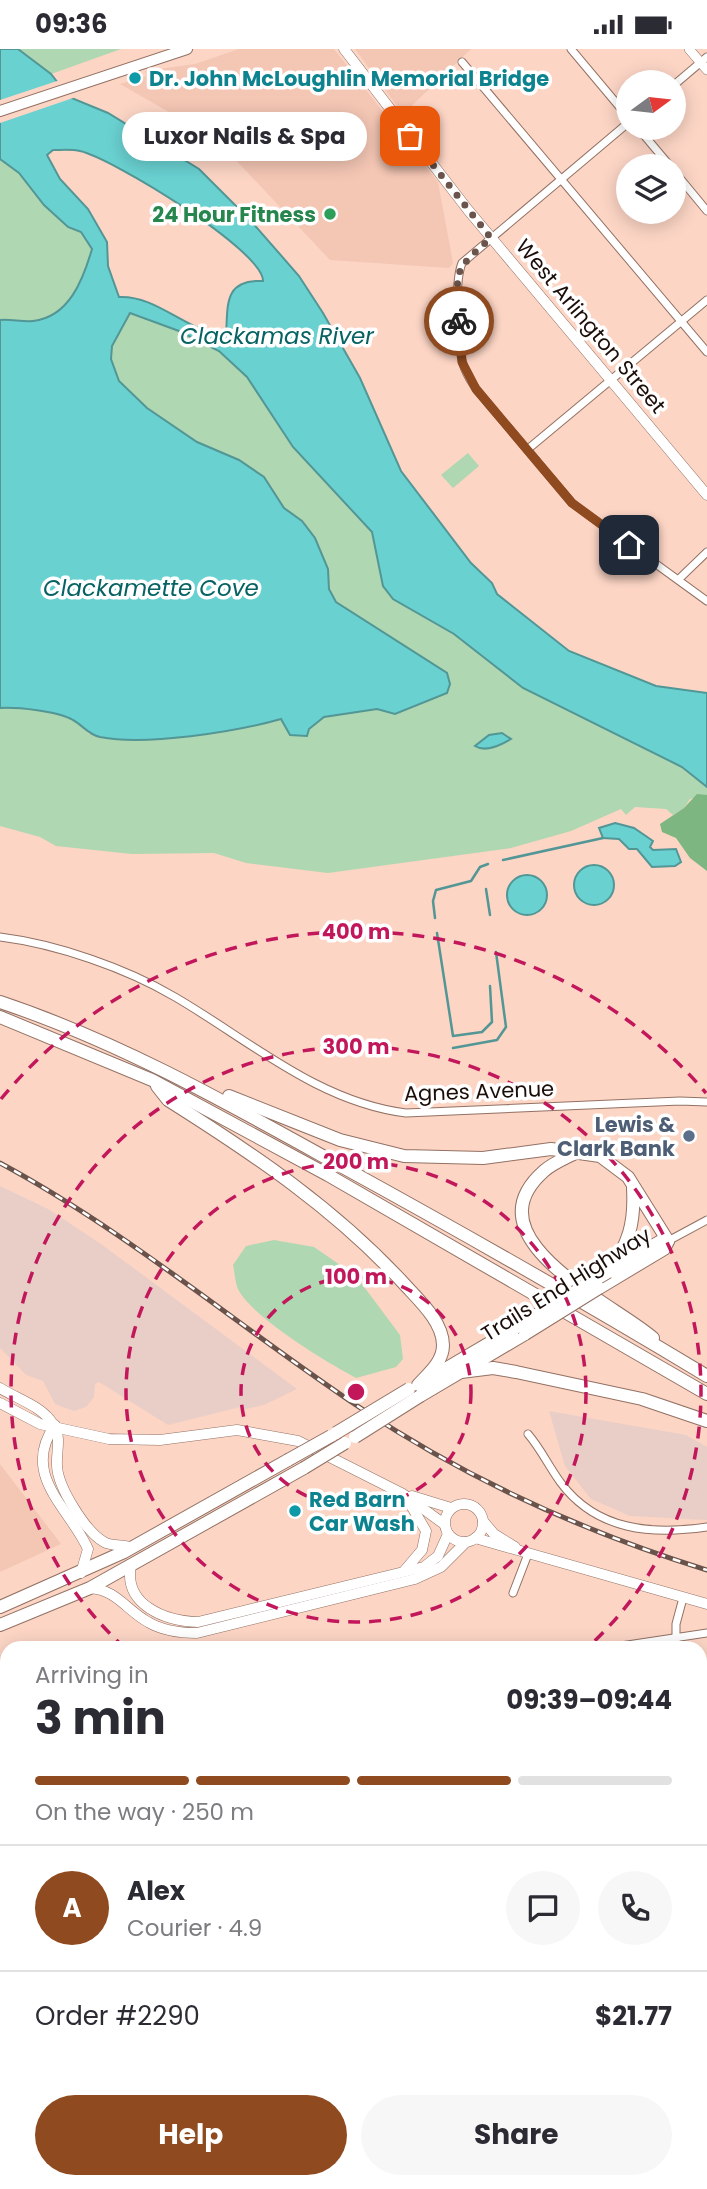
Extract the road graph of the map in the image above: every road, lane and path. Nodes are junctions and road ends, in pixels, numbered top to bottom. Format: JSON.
{"nodes":[{"id":1,"x":187,"y":49,"type":"edge"},
{"id":2,"x":344,"y":49,"type":"edge"},
{"id":3,"x":571,"y":49,"type":"edge"},
{"id":4,"x":689,"y":49,"type":"edge"},
{"id":5,"x":462,"y":62,"type":"dead end"},
{"id":6,"x":705,"y":63,"type":"edge"},
{"id":7,"x":686,"y":76,"type":"edge"},
{"id":8,"x":616,"y":103,"type":"edge"},
{"id":9,"x":0,"y":111,"type":"edge"},
{"id":10,"x":616,"y":133,"type":"edge"},
{"id":11,"x":648,"y":140,"type":"edge"},
{"id":12,"x":660,"y":154,"type":"edge"},
{"id":13,"x":561,"y":180,"type":"junction"},
{"id":14,"x":686,"y":186,"type":"edge"},
{"id":15,"x":707,"y":211,"type":"edge"},
{"id":16,"x":491,"y":238,"type":"junction"},
{"id":17,"x":707,"y":300,"type":"edge"},
{"id":18,"x":682,"y":322,"type":"junction"},
{"id":19,"x":707,"y":352,"type":"edge"},
{"id":20,"x":611,"y":381,"type":"junction"},
{"id":21,"x":528,"y":449,"type":"junction"},
{"id":22,"x":707,"y":495,"type":"edge"},
{"id":23,"x":707,"y":552,"type":"edge"},
{"id":24,"x":680,"y":578,"type":"junction"},
{"id":25,"x":707,"y":601,"type":"edge"},
{"id":26,"x":0,"y":937,"type":"edge"},
{"id":27,"x":0,"y":1002,"type":"edge"},
{"id":28,"x":0,"y":1017,"type":"edge"},
{"id":29,"x":170,"y":1073,"type":"junction"},
{"id":30,"x":152,"y":1080,"type":"junction"},
{"id":31,"x":707,"y":1102,"type":"edge"},
{"id":32,"x":578,"y":1152,"type":"junction"},
{"id":33,"x":633,"y":1185,"type":"junction"},
{"id":34,"x":707,"y":1220,"type":"edge"},
{"id":35,"x":668,"y":1241,"type":"junction"},
{"id":36,"x":612,"y":1275,"type":"junction"},
{"id":37,"x":520,"y":1331,"type":"junction"},
{"id":38,"x":674,"y":1356,"type":"junction"},
{"id":39,"x":461,"y":1372,"type":"junction"},
{"id":40,"x":707,"y":1376,"type":"edge"},
{"id":41,"x":0,"y":1388,"type":"edge"},
{"id":42,"x":416,"y":1390,"type":"junction"},
{"id":43,"x":707,"y":1394,"type":"edge"},
{"id":44,"x":0,"y":1403,"type":"edge"},
{"id":45,"x":707,"y":1421,"type":"edge"},
{"id":46,"x":55,"y":1425,"type":"junction"},
{"id":47,"x":528,"y":1434,"type":"dead end"},
{"id":48,"x":342,"y":1437,"type":"junction"},
{"id":49,"x":403,"y":1494,"type":"junction"},
{"id":50,"x":451,"y":1508,"type":"junction"},
{"id":51,"x":483,"y":1521,"type":"junction"},
{"id":52,"x":707,"y":1527,"type":"edge"},
{"id":53,"x":446,"y":1529,"type":"junction"},
{"id":54,"x":470,"y":1540,"type":"junction"},
{"id":55,"x":130,"y":1547,"type":"junction"},
{"id":56,"x":527,"y":1554,"type":"junction"},
{"id":57,"x":131,"y":1565,"type":"junction"},
{"id":58,"x":405,"y":1570,"type":"junction"},
{"id":59,"x":81,"y":1573,"type":"junction"},
{"id":60,"x":90,"y":1588,"type":"junction"},
{"id":61,"x":513,"y":1593,"type":"dead end"},
{"id":62,"x":684,"y":1598,"type":"junction"},
{"id":63,"x":707,"y":1604,"type":"edge"},
{"id":64,"x":0,"y":1607,"type":"edge"},
{"id":65,"x":0,"y":1625,"type":"edge"},
{"id":66,"x":707,"y":1633,"type":"edge"},
{"id":67,"x":674,"y":1636,"type":"junction"},
{"id":68,"x":646,"y":1641,"type":"edge"},
{"id":69,"x":675,"y":1641,"type":"edge"}],
"edges":[{"from":1,"to":9,"type":"main road"},
{"from":2,"to":16,"type":"main road","name":"West Arlington Street"},
{"from":3,"to":8,"type":"street"},
{"from":4,"to":6,"type":"street"},
{"from":5,"to":13,"type":"street"},
{"from":6,"to":7,"type":"street"},
{"from":10,"to":13,"type":"street"},
{"from":11,"to":12,"type":"street"},
{"from":13,"to":16,"type":"street"},
{"from":13,"to":18,"type":"street"},
{"from":14,"to":15,"type":"street"},
{"from":16,"to":20,"type":"main road","name":"West Arlington Street"},
{"from":16,"to":21,"type":"street"},
{"from":17,"to":18,"type":"street"},
{"from":18,"to":19,"type":"street"},
{"from":18,"to":20,"type":"street"},
{"from":20,"to":21,"type":"street"},
{"from":20,"to":22,"type":"main road","name":"West Arlington Street"},
{"from":21,"to":24,"type":"street"},
{"from":23,"to":24,"type":"street"},
{"from":24,"to":25,"type":"street"},
{"from":26,"to":31,"type":"street","name":"Agnes Avenue"},
{"from":27,"to":29,"type":"highway"},
{"from":28,"to":30,"type":"highway"},
{"from":29,"to":32,"type":"highway"},
{"from":29,"to":38,"type":"highway"},
{"from":30,"to":42,"type":"highway"},
{"from":30,"to":43,"type":"highway"},
{"from":32,"to":33,"type":"highway"},
{"from":32,"to":38,"type":"highway"},
{"from":33,"to":35,"type":"highway"},
{"from":33,"to":36,"type":"highway"},
{"from":34,"to":35,"type":"street"},
{"from":35,"to":36,"type":"highway","name":"Trails End Highway"},
{"from":36,"to":37,"type":"highway","name":"Trails End Highway","bridge":true},
{"from":37,"to":39,"type":"highway","name":"Trails End Highway"},
{"from":37,"to":42,"type":"highway","name":"Trails End Highway"},
{"from":38,"to":40,"type":"highway"},
{"from":39,"to":42,"type":"highway","name":"Trails End Highway"},
{"from":39,"to":45,"type":"highway"},
{"from":41,"to":46,"type":"main road"},
{"from":42,"to":48,"type":"highway","name":"Trails End Highway","bridge":true},
{"from":42,"to":48,"type":"highway","name":"Trails End Highway","bridge":true},
{"from":44,"to":46,"type":"main road"},
{"from":46,"to":49,"type":"main road"},
{"from":46,"to":55,"type":"main road"},
{"from":46,"to":59,"type":"main road"},
{"from":47,"to":52,"type":"street"},
{"from":48,"to":55,"type":"highway","name":"Trails End Highway","bridge":true},
{"from":48,"to":57,"type":"highway","name":"Trails End Highway","bridge":true},
{"from":49,"to":50,"type":"main road"},
{"from":49,"to":53,"type":"main road"},
{"from":49,"to":58,"type":"main road"},
{"from":50,"to":51,"type":"main road"},
{"from":50,"to":53,"type":"main road"},
{"from":51,"to":54,"type":"main road"},
{"from":51,"to":56,"type":"main road"},
{"from":53,"to":54,"type":"main road"},
{"from":53,"to":58,"type":"main road"},
{"from":54,"to":56,"type":"main road"},
{"from":54,"to":60,"type":"main road"},
{"from":55,"to":59,"type":"highway","name":"Trails End Highway"},
{"from":56,"to":61,"type":"street"},
{"from":56,"to":62,"type":"main road"},
{"from":57,"to":58,"type":"main road"},
{"from":57,"to":60,"type":"highway","name":"Trails End Highway"},
{"from":59,"to":64,"type":"highway","name":"Trails End Highway"},
{"from":60,"to":65,"type":"highway","name":"Trails End Highway"},
{"from":62,"to":63,"type":"main road"},
{"from":62,"to":67,"type":"street"},
{"from":66,"to":67,"type":"street"},
{"from":67,"to":68,"type":"street"},
{"from":67,"to":69,"type":"street"}]}
